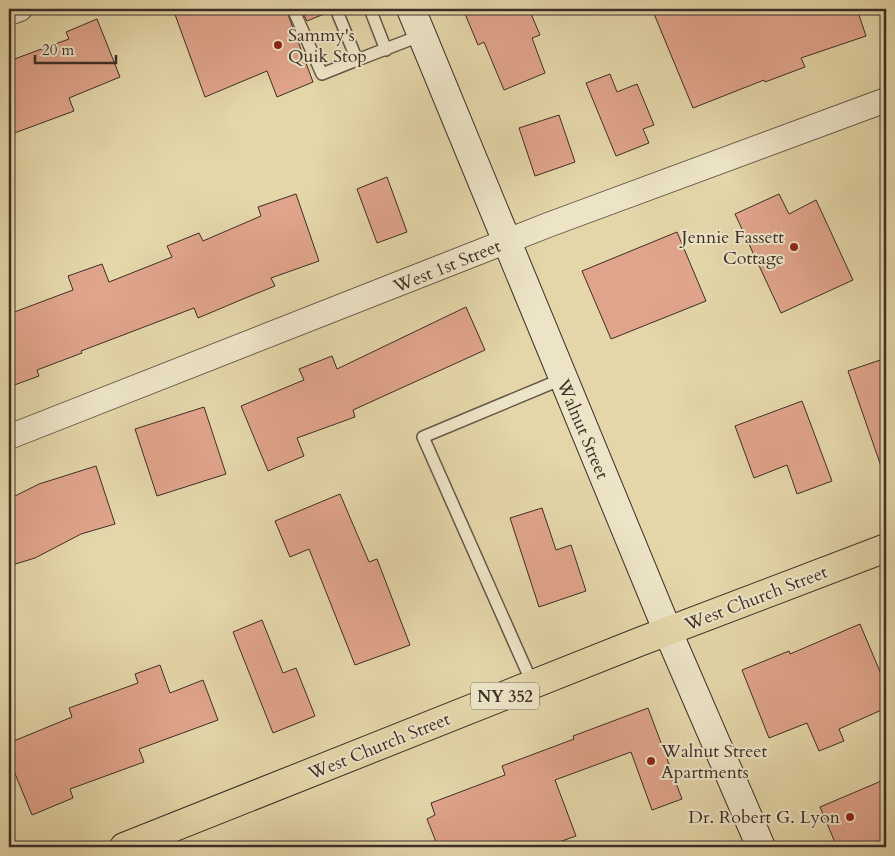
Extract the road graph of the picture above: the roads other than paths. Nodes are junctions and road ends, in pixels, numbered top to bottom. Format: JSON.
{"nodes":[{"id":1,"x":20,"y":9,"type":"edge"},
{"id":2,"x":293,"y":9,"type":"edge"},
{"id":3,"x":336,"y":9,"type":"edge"},
{"id":4,"x":370,"y":9,"type":"edge"},
{"id":5,"x":410,"y":9,"type":"edge"},
{"id":6,"x":9,"y":13,"type":"edge"},
{"id":7,"x":422,"y":35,"type":"junction"},
{"id":8,"x":386,"y":50,"type":"junction"},
{"id":9,"x":357,"y":60,"type":"junction"},
{"id":10,"x":886,"y":100,"type":"edge"},
{"id":11,"x":506,"y":243,"type":"junction"},
{"id":12,"x":562,"y":379,"type":"junction"},
{"id":13,"x":9,"y":437,"type":"edge"},
{"id":14,"x":886,"y":548,"type":"edge"},
{"id":15,"x":668,"y":632,"type":"junction"},
{"id":16,"x":533,"y":685,"type":"junction"},
{"id":17,"x":124,"y":847,"type":"edge"},
{"id":18,"x":761,"y":847,"type":"edge"}],
"edges":[{"from":1,"to":6,"type":"street"},
{"from":2,"to":9,"type":"lane"},
{"from":3,"to":9,"type":"lane"},
{"from":4,"to":8,"type":"lane"},
{"from":5,"to":7,"type":"street","name":"Walnut Street"},
{"from":7,"to":8,"type":"lane"},
{"from":7,"to":11,"type":"street","name":"Walnut Street"},
{"from":8,"to":9,"type":"lane"},
{"from":10,"to":11,"type":"street","name":"West 1st Street"},
{"from":11,"to":12,"type":"street","name":"Walnut Street"},
{"from":11,"to":13,"type":"street","name":"West 1st Street"},
{"from":12,"to":15,"type":"street","name":"Walnut Street"},
{"from":12,"to":16,"type":"lane"},
{"from":14,"to":15,"type":"main road","name":"West Church Street","number":"NY 352"},
{"from":15,"to":16,"type":"main road","name":"West Church Street","number":"NY 352"},
{"from":15,"to":18,"type":"street","name":"Walnut Street"},
{"from":16,"to":17,"type":"main road","name":"West Church Street","number":"NY 352"}]}
